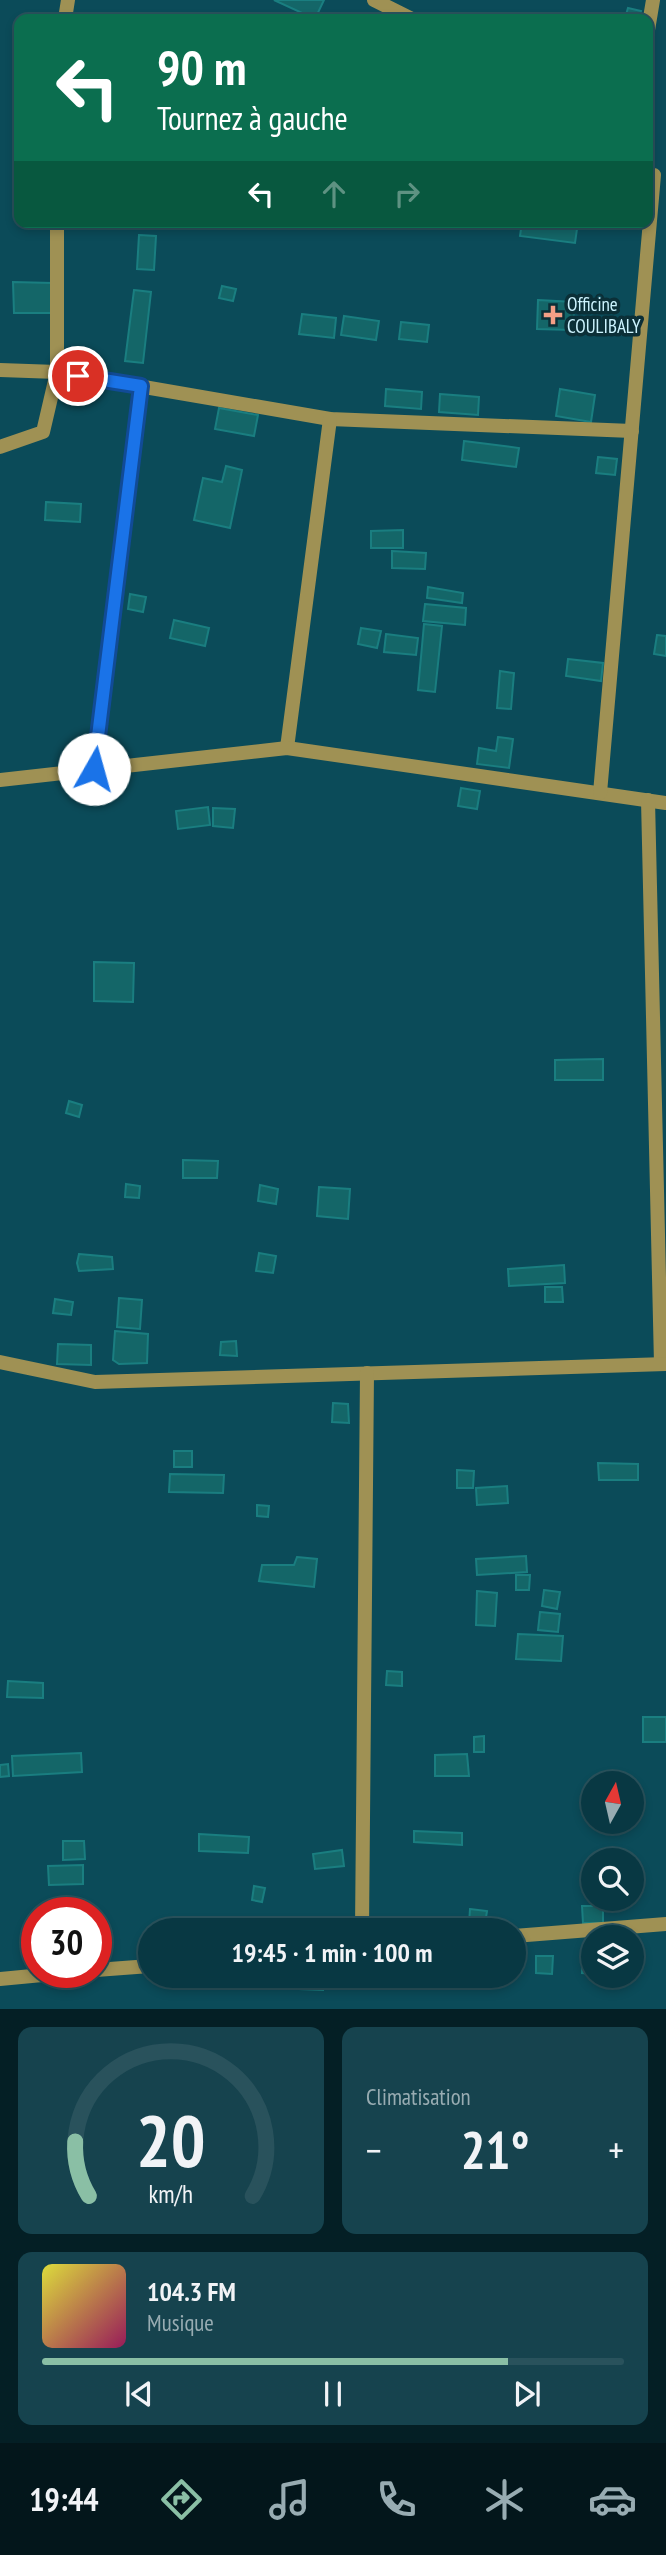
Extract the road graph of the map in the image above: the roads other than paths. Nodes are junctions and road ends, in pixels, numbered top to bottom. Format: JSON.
{"nodes":[{"id":1,"x":374,"y":0,"type":"edge"},
{"id":2,"x":402,"y":14,"type":"edge"},
{"id":3,"x":656,"y":176,"type":"edge"},
{"id":4,"x":653,"y":208,"type":"edge"},
{"id":5,"x":57,"y":228,"type":"edge"},
{"id":6,"x":651,"y":228,"type":"edge"},
{"id":7,"x":0,"y":370,"type":"edge"},
{"id":8,"x":57,"y":372,"type":"junction"},
{"id":9,"x":141,"y":386,"type":"junction"},
{"id":10,"x":330,"y":419,"type":"junction"},
{"id":11,"x":632,"y":431,"type":"junction"},
{"id":12,"x":0,"y":447,"type":"edge"},
{"id":13,"x":287,"y":748,"type":"junction"},
{"id":14,"x":94,"y":769,"type":"junction"},
{"id":15,"x":0,"y":780,"type":"edge"},
{"id":16,"x":600,"y":793,"type":"junction"},
{"id":17,"x":648,"y":800,"type":"junction"},
{"id":18,"x":666,"y":803,"type":"edge"},
{"id":19,"x":0,"y":1362,"type":"edge"},
{"id":20,"x":663,"y":1364,"type":"edge"},
{"id":21,"x":367,"y":1373,"type":"junction"},
{"id":22,"x":362,"y":1918,"type":"edge"},
{"id":23,"x":666,"y":1924,"type":"edge"},
{"id":24,"x":526,"y":1935,"type":"edge"},
{"id":25,"x":138,"y":1967,"type":"edge"},
{"id":26,"x":112,"y":1969,"type":"edge"},
{"id":27,"x":21,"y":1977,"type":"edge"},
{"id":28,"x":0,"y":1979,"type":"edge"}],
"edges":[{"from":1,"to":2,"type":"street"},
{"from":3,"to":4,"type":"street"},
{"from":5,"to":8,"type":"street"},
{"from":6,"to":11,"type":"street"},
{"from":7,"to":8,"type":"street"},
{"from":8,"to":9,"type":"street"},
{"from":8,"to":12,"type":"street"},
{"from":9,"to":10,"type":"street"},
{"from":9,"to":14,"type":"street"},
{"from":10,"to":11,"type":"street"},
{"from":10,"to":13,"type":"street"},
{"from":11,"to":16,"type":"street"},
{"from":13,"to":14,"type":"street"},
{"from":13,"to":16,"type":"street"},
{"from":14,"to":15,"type":"street"},
{"from":16,"to":17,"type":"street"},
{"from":17,"to":18,"type":"street"},
{"from":17,"to":20,"type":"street"},
{"from":19,"to":21,"type":"street"},
{"from":20,"to":21,"type":"street"},
{"from":21,"to":22,"type":"street"},
{"from":23,"to":24,"type":"street"},
{"from":25,"to":26,"type":"street"},
{"from":27,"to":28,"type":"street"}]}
